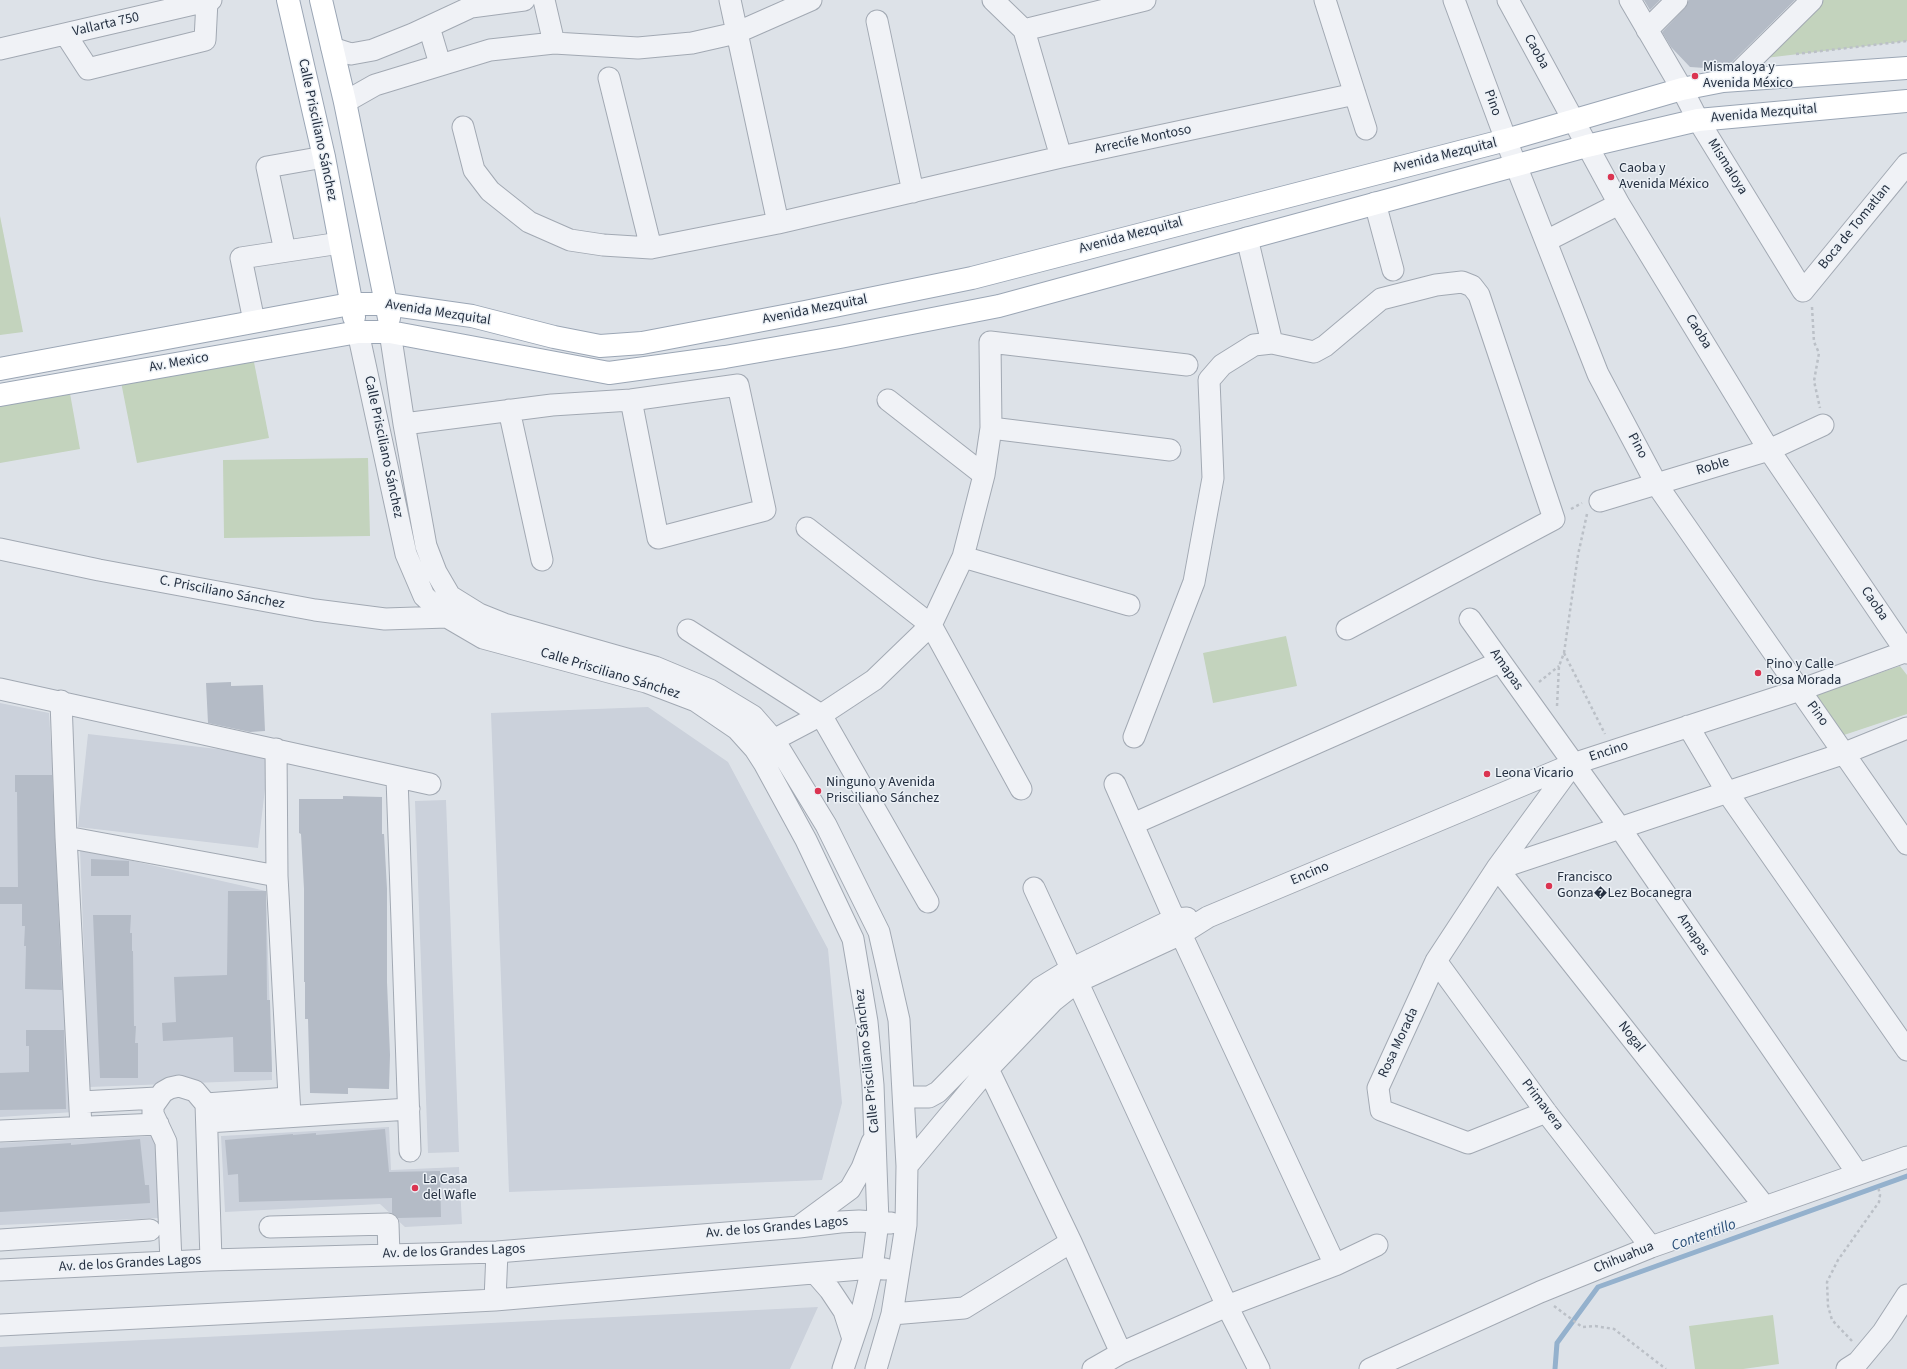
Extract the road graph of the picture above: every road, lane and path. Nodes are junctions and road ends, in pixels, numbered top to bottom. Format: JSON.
{"nodes":[{"id":1,"x":288,"y":0,"type":"edge"},
{"id":2,"x":321,"y":0,"type":"edge"},
{"id":3,"x":524,"y":0,"type":"edge"},
{"id":4,"x":544,"y":0,"type":"edge"},
{"id":5,"x":730,"y":0,"type":"edge"},
{"id":6,"x":811,"y":0,"type":"edge"},
{"id":7,"x":993,"y":0,"type":"edge"},
{"id":8,"x":1146,"y":0,"type":"edge"},
{"id":9,"x":1325,"y":0,"type":"edge"},
{"id":10,"x":1454,"y":0,"type":"edge"},
{"id":11,"x":1508,"y":0,"type":"edge"},
{"id":12,"x":1630,"y":0,"type":"edge"},
{"id":13,"x":1677,"y":0,"type":"edge"},
{"id":14,"x":1812,"y":0,"type":"edge"},
{"id":15,"x":209,"y":1,"type":"edge"},
{"id":16,"x":1083,"y":7,"type":"edge"},
{"id":17,"x":877,"y":21,"type":"dead end"},
{"id":18,"x":429,"y":27,"type":"junction"},
{"id":19,"x":1024,"y":30,"type":"junction"},
{"id":20,"x":1647,"y":30,"type":"junction"},
{"id":21,"x":736,"y":33,"type":"junction"},
{"id":22,"x":66,"y":35,"type":"junction"},
{"id":23,"x":1907,"y":41,"type":"edge"},
{"id":24,"x":554,"y":43,"type":"junction"},
{"id":25,"x":332,"y":48,"type":"junction"},
{"id":26,"x":0,"y":52,"type":"edge"},
{"id":27,"x":1788,"y":55,"type":"dead end"},
{"id":28,"x":440,"y":64,"type":"junction"},
{"id":29,"x":1907,"y":68,"type":"edge"},
{"id":30,"x":609,"y":78,"type":"dead end"},
{"id":31,"x":1731,"y":80,"type":"junction"},
{"id":32,"x":1682,"y":89,"type":"junction"},
{"id":33,"x":1355,"y":94,"type":"junction"},
{"id":34,"x":1907,"y":101,"type":"edge"},
{"id":35,"x":345,"y":102,"type":"junction"},
{"id":36,"x":1573,"y":120,"type":"junction"},
{"id":37,"x":1698,"y":120,"type":"junction"},
{"id":38,"x":463,"y":127,"type":"dead end"},
{"id":39,"x":1366,"y":129,"type":"dead end"},
{"id":40,"x":1506,"y":140,"type":"junction"},
{"id":41,"x":1588,"y":146,"type":"junction"},
{"id":42,"x":1061,"y":157,"type":"junction"},
{"id":43,"x":324,"y":158,"type":"junction"},
{"id":44,"x":1907,"y":164,"type":"edge"},
{"id":45,"x":1516,"y":165,"type":"junction"},
{"id":46,"x":913,"y":192,"type":"junction"},
{"id":47,"x":1374,"y":203,"type":"junction"},
{"id":48,"x":1619,"y":204,"type":"junction"},
{"id":49,"x":778,"y":223,"type":"junction"},
{"id":50,"x":1247,"y":238,"type":"junction"},
{"id":51,"x":1546,"y":240,"type":"junction"},
{"id":52,"x":340,"y":243,"type":"junction"},
{"id":53,"x":650,"y":248,"type":"junction"},
{"id":54,"x":285,"y":251,"type":"junction"},
{"id":55,"x":1393,"y":270,"type":"dead end"},
{"id":56,"x":1803,"y":290,"type":"junction"},
{"id":57,"x":350,"y":304,"type":"junction"},
{"id":58,"x":387,"y":304,"type":"junction"},
{"id":59,"x":254,"y":321,"type":"junction"},
{"id":60,"x":358,"y":332,"type":"junction"},
{"id":61,"x":390,"y":332,"type":"junction"},
{"id":62,"x":1272,"y":343,"type":"junction"},
{"id":63,"x":1187,"y":365,"type":"dead end"},
{"id":64,"x":0,"y":369,"type":"edge"},
{"id":65,"x":0,"y":395,"type":"edge"},
{"id":66,"x":631,"y":400,"type":"junction"},
{"id":67,"x":888,"y":400,"type":"dead end"},
{"id":68,"x":509,"y":410,"type":"junction"},
{"id":69,"x":404,"y":424,"type":"junction"},
{"id":70,"x":1823,"y":425,"type":"joint"},
{"id":71,"x":991,"y":428,"type":"junction"},
{"id":72,"x":1170,"y":450,"type":"dead end"},
{"id":73,"x":1769,"y":450,"type":"junction"},
{"id":74,"x":984,"y":476,"type":"junction"},
{"id":75,"x":1657,"y":485,"type":"junction"},
{"id":76,"x":1597,"y":501,"type":"junction"},
{"id":77,"x":1554,"y":519,"type":"junction"},
{"id":78,"x":807,"y":528,"type":"dead end"},
{"id":79,"x":0,"y":549,"type":"edge"},
{"id":80,"x":963,"y":557,"type":"junction"},
{"id":81,"x":542,"y":560,"type":"dead end"},
{"id":82,"x":1129,"y":606,"type":"dead end"},
{"id":83,"x":446,"y":617,"type":"junction"},
{"id":84,"x":1470,"y":619,"type":"dead end"},
{"id":85,"x":930,"y":625,"type":"junction"},
{"id":86,"x":1348,"y":629,"type":"dead end"},
{"id":87,"x":688,"y":630,"type":"dead end"},
{"id":88,"x":1907,"y":652,"type":"edge"},
{"id":89,"x":1564,"y":653,"type":"junction"},
{"id":90,"x":1500,"y":662,"type":"junction"},
{"id":91,"x":1559,"y":666,"type":"junction"},
{"id":92,"x":0,"y":688,"type":"edge"},
{"id":93,"x":1800,"y":690,"type":"junction"},
{"id":94,"x":1523,"y":694,"type":"junction"},
{"id":95,"x":61,"y":701,"type":"junction"},
{"id":96,"x":1556,"y":708,"type":"dead end"},
{"id":97,"x":821,"y":715,"type":"junction"},
{"id":98,"x":1688,"y":726,"type":"junction"},
{"id":99,"x":1907,"y":728,"type":"edge"},
{"id":100,"x":1134,"y":737,"type":"dead end"},
{"id":101,"x":774,"y":740,"type":"junction"},
{"id":102,"x":276,"y":749,"type":"junction"},
{"id":103,"x":755,"y":749,"type":"junction"},
{"id":104,"x":1614,"y":750,"type":"junction"},
{"id":105,"x":1845,"y":753,"type":"junction"},
{"id":106,"x":1573,"y":764,"type":"junction"},
{"id":107,"x":397,"y":778,"type":"junction"},
{"id":108,"x":430,"y":784,"type":"dead end"},
{"id":109,"x":1115,"y":784,"type":"dead end"},
{"id":110,"x":1022,"y":789,"type":"dead end"},
{"id":111,"x":1727,"y":792,"type":"junction"},
{"id":112,"x":1133,"y":824,"type":"junction"},
{"id":113,"x":1620,"y":828,"type":"junction"},
{"id":114,"x":66,"y":837,"type":"junction"},
{"id":115,"x":1907,"y":844,"type":"edge"},
{"id":116,"x":1497,"y":868,"type":"junction"},
{"id":117,"x":278,"y":876,"type":"junction"},
{"id":118,"x":1034,"y":888,"type":"dead end"},
{"id":119,"x":928,"y":902,"type":"dead end"},
{"id":120,"x":1178,"y":927,"type":"junction"},
{"id":121,"x":1436,"y":961,"type":"junction"},
{"id":122,"x":1074,"y":976,"type":"junction"},
{"id":123,"x":1907,"y":1050,"type":"edge"},
{"id":124,"x":982,"y":1062,"type":"junction"},
{"id":125,"x":904,"y":1097,"type":"junction"},
{"id":126,"x":156,"y":1098,"type":"junction"},
{"id":127,"x":81,"y":1102,"type":"junction"},
{"id":128,"x":289,"y":1107,"type":"junction"},
{"id":129,"x":409,"y":1109,"type":"junction"},
{"id":130,"x":1546,"y":1112,"type":"junction"},
{"id":131,"x":206,"y":1113,"type":"junction"},
{"id":132,"x":158,"y":1124,"type":"junction"},
{"id":133,"x":81,"y":1127,"type":"junction"},
{"id":134,"x":0,"y":1131,"type":"edge"},
{"id":135,"x":876,"y":1134,"type":"junction"},
{"id":136,"x":410,"y":1151,"type":"dead end"},
{"id":137,"x":1907,"y":1157,"type":"edge"},
{"id":138,"x":908,"y":1166,"type":"junction"},
{"id":139,"x":1866,"y":1171,"type":"junction"},
{"id":140,"x":1765,"y":1207,"type":"junction"},
{"id":141,"x":878,"y":1222,"type":"junction"},
{"id":142,"x":906,"y":1224,"type":"junction"},
{"id":143,"x":270,"y":1227,"type":"dead end"},
{"id":144,"x":799,"y":1227,"type":"junction"},
{"id":145,"x":150,"y":1230,"type":"dead end"},
{"id":146,"x":0,"y":1240,"type":"edge"},
{"id":147,"x":1071,"y":1242,"type":"junction"},
{"id":148,"x":1377,"y":1245,"type":"dead end"},
{"id":149,"x":1651,"y":1247,"type":"junction"},
{"id":150,"x":497,"y":1252,"type":"junction"},
{"id":151,"x":389,"y":1254,"type":"junction"},
{"id":152,"x":211,"y":1260,"type":"junction"},
{"id":153,"x":172,"y":1262,"type":"junction"},
{"id":154,"x":1336,"y":1265,"type":"junction"},
{"id":155,"x":872,"y":1268,"type":"junction"},
{"id":156,"x":0,"y":1270,"type":"edge"},
{"id":157,"x":899,"y":1270,"type":"junction"},
{"id":158,"x":816,"y":1274,"type":"junction"},
{"id":159,"x":1540,"y":1292,"type":"junction"},
{"id":160,"x":1907,"y":1294,"type":"edge"},
{"id":161,"x":495,"y":1300,"type":"junction"},
{"id":162,"x":1227,"y":1306,"type":"junction"},
{"id":163,"x":892,"y":1314,"type":"junction"},
{"id":164,"x":0,"y":1325,"type":"edge"},
{"id":165,"x":853,"y":1339,"type":"junction"},
{"id":166,"x":1121,"y":1353,"type":"junction"},
{"id":167,"x":1860,"y":1364,"type":"edge"},
{"id":168,"x":843,"y":1369,"type":"edge"},
{"id":169,"x":876,"y":1369,"type":"edge"},
{"id":170,"x":1093,"y":1369,"type":"edge"},
{"id":171,"x":1259,"y":1369,"type":"edge"},
{"id":172,"x":1370,"y":1369,"type":"edge"},
{"id":173,"x":1666,"y":1369,"type":"edge"}],
"edges":[{"from":1,"to":43,"type":"main road","name":"Calle Prisciliano Sánchez"},
{"from":2,"to":25,"type":"main road","name":"Calle Prisciliano Sánchez"},
{"from":3,"to":18,"type":"street"},
{"from":4,"to":24,"type":"street"},
{"from":5,"to":21,"type":"street"},
{"from":6,"to":21,"type":"street"},
{"from":7,"to":19,"type":"street"},
{"from":8,"to":16,"type":"street"},
{"from":9,"to":33,"type":"street"},
{"from":10,"to":40,"type":"street","name":"Pino"},
{"from":11,"to":36,"type":"street","name":"Caoba"},
{"from":12,"to":20,"type":"street","name":"Mismaloya"},
{"from":13,"to":20,"type":"street"},
{"from":14,"to":31,"type":"street"},
{"from":15,"to":22,"type":"street","name":"Vallarta 750"},
{"from":15,"to":22,"type":"street"},
{"from":16,"to":19,"type":"street"},
{"from":17,"to":46,"type":"street"},
{"from":18,"to":25,"type":"street"},
{"from":18,"to":28,"type":"street"},
{"from":19,"to":42,"type":"street"},
{"from":20,"to":32,"type":"street","name":"Mismaloya"},
{"from":21,"to":24,"type":"street"},
{"from":21,"to":49,"type":"street"},
{"from":22,"to":26,"type":"street","name":"Vallarta 750"},
{"from":23,"to":27,"type":"path"},
{"from":24,"to":28,"type":"street"},
{"from":25,"to":35,"type":"main road","name":"Calle Prisciliano Sánchez"},
{"from":28,"to":35,"type":"street"},
{"from":29,"to":31,"type":"main road","name":"Avenida Mezquital"},
{"from":30,"to":53,"type":"street"},
{"from":31,"to":32,"type":"main road","name":"Avenida Mezquital"},
{"from":32,"to":36,"type":"main road","name":"Avenida Mezquital"},
{"from":32,"to":37,"type":"street","name":"Mismaloya"},
{"from":33,"to":39,"type":"street"},
{"from":33,"to":42,"type":"street","name":"Arrecife Montoso"},
{"from":34,"to":37,"type":"main road","name":"Avenida Mezquital"},
{"from":35,"to":58,"type":"main road","name":"Calle Prisciliano Sánchez"},
{"from":36,"to":40,"type":"main road","name":"Avenida Mezquital"},
{"from":36,"to":41,"type":"street","name":"Caoba"},
{"from":37,"to":41,"type":"main road","name":"Avenida Mezquital"},
{"from":37,"to":56,"type":"street","name":"Mismaloya"},
{"from":38,"to":53,"type":"street","name":"Arrecife Montoso"},
{"from":40,"to":45,"type":"street","name":"Pino"},
{"from":40,"to":58,"type":"main road","name":"Avenida Mezquital"},
{"from":41,"to":45,"type":"main road","name":"Avenida Mezquital"},
{"from":41,"to":48,"type":"street","name":"Caoba"},
{"from":42,"to":46,"type":"street","name":"Arrecife Montoso"},
{"from":43,"to":52,"type":"main road","name":"Calle Prisciliano Sánchez"},
{"from":43,"to":54,"type":"street"},
{"from":44,"to":56,"type":"street","name":"Boca de Tomatlan"},
{"from":45,"to":47,"type":"main road","name":"Avenida Mezquital"},
{"from":45,"to":51,"type":"street","name":"Pino"},
{"from":46,"to":49,"type":"street","name":"Arrecife Montoso"},
{"from":47,"to":50,"type":"main road","name":"Avenida Mezquital"},
{"from":47,"to":55,"type":"street"},
{"from":48,"to":51,"type":"street"},
{"from":48,"to":73,"type":"street","name":"Caoba"},
{"from":49,"to":53,"type":"street","name":"Arrecife Montoso"},
{"from":50,"to":61,"type":"main road","name":"Avenida Mezquital"},
{"from":50,"to":62,"type":"street"},
{"from":51,"to":75,"type":"street","name":"Pino"},
{"from":52,"to":54,"type":"street"},
{"from":52,"to":57,"type":"main road","name":"Calle Prisciliano Sánchez"},
{"from":54,"to":59,"type":"street"},
{"from":56,"to":70,"type":"path"},
{"from":57,"to":58,"type":"main road","name":"Avenida Mezquital"},
{"from":57,"to":59,"type":"main road","name":"Av. Mexico"},
{"from":57,"to":60,"type":"main road","name":"Calle Prisciliano Sánchez"},
{"from":58,"to":61,"type":"main road","name":"Calle Prisciliano Sánchez"},
{"from":59,"to":64,"type":"main road","name":"Av. Mexico"},
{"from":60,"to":61,"type":"main road","name":"Avenida Mezquital"},
{"from":60,"to":65,"type":"main road","name":"Av. Mexico"},
{"from":60,"to":83,"type":"street","name":"Calle Prisciliano Sánchez"},
{"from":61,"to":69,"type":"street","name":"Calle Prisciliano Sánchez"},
{"from":62,"to":77,"type":"street"},
{"from":62,"to":100,"type":"street"},
{"from":63,"to":71,"type":"street"},
{"from":66,"to":66,"type":"street"},
{"from":66,"to":68,"type":"street"},
{"from":67,"to":74,"type":"street"},
{"from":68,"to":69,"type":"street"},
{"from":68,"to":81,"type":"street"},
{"from":69,"to":101,"type":"street","name":"Calle Prisciliano Sánchez"},
{"from":70,"to":73,"type":"street","name":"Roble"},
{"from":71,"to":72,"type":"street"},
{"from":71,"to":74,"type":"street"},
{"from":73,"to":75,"type":"street","name":"Roble"},
{"from":73,"to":88,"type":"street","name":"Caoba"},
{"from":74,"to":80,"type":"street"},
{"from":75,"to":76,"type":"street","name":"Roble"},
{"from":75,"to":93,"type":"street","name":"Pino"},
{"from":76,"to":77,"type":"path"},
{"from":76,"to":89,"type":"path"},
{"from":77,"to":86,"type":"street"},
{"from":78,"to":85,"type":"street"},
{"from":79,"to":83,"type":"street","name":"C. Prisciliano Sánchez"},
{"from":80,"to":82,"type":"street"},
{"from":80,"to":85,"type":"street"},
{"from":83,"to":103,"type":"street","name":"Calle Prisciliano Sánchez"},
{"from":84,"to":90,"type":"street","name":"Amapas"},
{"from":85,"to":97,"type":"street"},
{"from":85,"to":110,"type":"street"},
{"from":87,"to":97,"type":"street"},
{"from":88,"to":93,"type":"street","name":"Encino"},
{"from":89,"to":91,"type":"path"},
{"from":89,"to":104,"type":"path"},
{"from":90,"to":94,"type":"street","name":"Amapas"},
{"from":90,"to":112,"type":"street"},
{"from":91,"to":94,"type":"path"},
{"from":91,"to":96,"type":"path"},
{"from":92,"to":95,"type":"street"},
{"from":93,"to":98,"type":"street","name":"Encino"},
{"from":93,"to":105,"type":"street","name":"Pino"},
{"from":94,"to":106,"type":"street","name":"Amapas"},
{"from":95,"to":102,"type":"street"},
{"from":95,"to":114,"type":"street"},
{"from":97,"to":101,"type":"street"},
{"from":97,"to":119,"type":"street"},
{"from":98,"to":104,"type":"street","name":"Encino"},
{"from":98,"to":111,"type":"street"},
{"from":99,"to":105,"type":"street"},
{"from":101,"to":103,"type":"street"},
{"from":101,"to":125,"type":"street","name":"Calle Prisciliano Sánchez"},
{"from":102,"to":107,"type":"street"},
{"from":102,"to":117,"type":"street"},
{"from":103,"to":135,"type":"street","name":"Calle Prisciliano Sánchez"},
{"from":104,"to":106,"type":"street","name":"Encino"},
{"from":105,"to":111,"type":"street"},
{"from":105,"to":115,"type":"street","name":"Pino"},
{"from":106,"to":113,"type":"street","name":"Amapas"},
{"from":106,"to":116,"type":"street","name":"Rosa Morada"},
{"from":106,"to":120,"type":"street","name":"Encino"},
{"from":107,"to":108,"type":"street"},
{"from":107,"to":129,"type":"street"},
{"from":109,"to":112,"type":"street"},
{"from":111,"to":113,"type":"street"},
{"from":111,"to":123,"type":"street"},
{"from":112,"to":120,"type":"street"},
{"from":113,"to":116,"type":"street"},
{"from":113,"to":139,"type":"street","name":"Amapas"},
{"from":114,"to":117,"type":"street"},
{"from":114,"to":127,"type":"street"},
{"from":116,"to":121,"type":"street","name":"Rosa Morada"},
{"from":116,"to":140,"type":"street","name":"Nogal"},
{"from":117,"to":128,"type":"street"},
{"from":118,"to":122,"type":"street"},
{"from":120,"to":122,"type":"street"},
{"from":120,"to":154,"type":"street"},
{"from":121,"to":130,"type":"street","name":"Primavera"},
{"from":121,"to":130,"type":"street","name":"Rosa Morada"},
{"from":122,"to":124,"type":"street"},
{"from":122,"to":162,"type":"street"},
{"from":124,"to":125,"type":"street"},
{"from":124,"to":138,"type":"street"},
{"from":124,"to":147,"type":"street"},
{"from":125,"to":138,"type":"street","name":"Calle Prisciliano Sánchez"},
{"from":126,"to":127,"type":"street"},
{"from":126,"to":131,"type":"street"},
{"from":126,"to":132,"type":"street"},
{"from":127,"to":133,"type":"street"},
{"from":128,"to":129,"type":"street"},
{"from":128,"to":131,"type":"street"},
{"from":129,"to":136,"type":"street"},
{"from":130,"to":149,"type":"street","name":"Primavera"},
{"from":131,"to":152,"type":"street"},
{"from":132,"to":133,"type":"street"},
{"from":132,"to":153,"type":"street"},
{"from":133,"to":134,"type":"street"},
{"from":135,"to":141,"type":"street","name":"Calle Prisciliano Sánchez"},
{"from":135,"to":144,"type":"street"},
{"from":137,"to":139,"type":"street","name":"Chihuahua"},
{"from":138,"to":142,"type":"street","name":"Calle Prisciliano Sánchez"},
{"from":139,"to":140,"type":"street","name":"Chihuahua"},
{"from":139,"to":167,"type":"path"},
{"from":140,"to":149,"type":"street","name":"Chihuahua"},
{"from":141,"to":142,"type":"street","name":"Av. de los Grandes Lagos"},
{"from":141,"to":144,"type":"street","name":"Av. de los Grandes Lagos"},
{"from":141,"to":155,"type":"street","name":"Calle Prisciliano Sánchez"},
{"from":142,"to":157,"type":"street","name":"Calle Prisciliano Sánchez"},
{"from":143,"to":151,"type":"street"},
{"from":144,"to":150,"type":"street","name":"Av. de los Grandes Lagos"},
{"from":145,"to":146,"type":"street"},
{"from":147,"to":163,"type":"street"},
{"from":147,"to":166,"type":"street"},
{"from":148,"to":154,"type":"street"},
{"from":149,"to":159,"type":"street","name":"Chihuahua"},
{"from":150,"to":151,"type":"street","name":"Av. de los Grandes Lagos"},
{"from":150,"to":161,"type":"street"},
{"from":151,"to":152,"type":"street","name":"Av. de los Grandes Lagos"},
{"from":152,"to":153,"type":"street","name":"Av. de los Grandes Lagos"},
{"from":153,"to":156,"type":"street","name":"Av. de los Grandes Lagos"},
{"from":154,"to":162,"type":"street"},
{"from":155,"to":157,"type":"street"},
{"from":155,"to":158,"type":"street"},
{"from":155,"to":165,"type":"street","name":"Calle Prisciliano Sánchez"},
{"from":157,"to":163,"type":"street","name":"Calle Prisciliano Sánchez"},
{"from":158,"to":161,"type":"street"},
{"from":158,"to":165,"type":"street"},
{"from":159,"to":172,"type":"street","name":"Chihuahua"},
{"from":159,"to":173,"type":"path"},
{"from":160,"to":167,"type":"street"},
{"from":161,"to":164,"type":"street"},
{"from":162,"to":166,"type":"street"},
{"from":162,"to":171,"type":"street"},
{"from":163,"to":169,"type":"street","name":"Calle Prisciliano Sánchez"},
{"from":165,"to":168,"type":"street","name":"Calle Prisciliano Sánchez"},
{"from":166,"to":170,"type":"street"}]}
